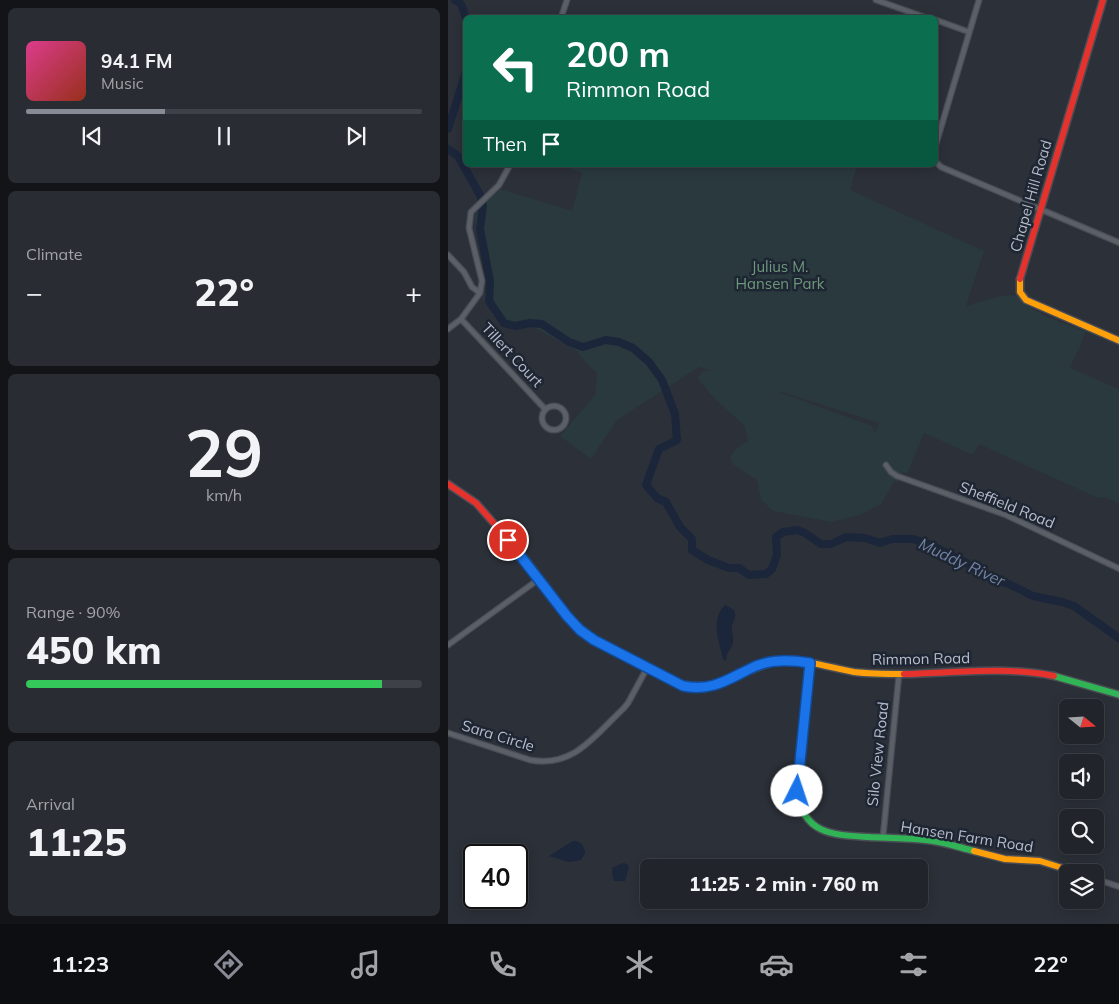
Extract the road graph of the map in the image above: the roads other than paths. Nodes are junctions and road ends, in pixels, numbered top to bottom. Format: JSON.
{"nodes":[{"id":1,"x":567,"y":0,"type":"edge"},
{"id":2,"x":876,"y":0,"type":"edge"},
{"id":3,"x":979,"y":0,"type":"edge"},
{"id":4,"x":1103,"y":0,"type":"edge"},
{"id":5,"x":562,"y":15,"type":"edge"},
{"id":6,"x":918,"y":15,"type":"edge"},
{"id":7,"x":938,"y":21,"type":"edge"},
{"id":8,"x":970,"y":32,"type":"junction"},
{"id":9,"x":938,"y":137,"type":"edge"},
{"id":10,"x":938,"y":164,"type":"edge"},
{"id":11,"x":509,"y":167,"type":"edge"},
{"id":12,"x":1040,"y":210,"type":"junction"},
{"id":13,"x":1120,"y":244,"type":"edge"},
{"id":14,"x":448,"y":255,"type":"edge"},
{"id":15,"x":480,"y":293,"type":"junction"},
{"id":16,"x":461,"y":319,"type":"junction"},
{"id":17,"x":448,"y":329,"type":"edge"},
{"id":18,"x":1120,"y":340,"type":"edge"},
{"id":19,"x":545,"y":409,"type":"junction"},
{"id":20,"x":886,"y":465,"type":"dead end"},
{"id":21,"x":448,"y":484,"type":"edge"},
{"id":22,"x":1120,"y":569,"type":"edge"},
{"id":23,"x":539,"y":579,"type":"junction"},
{"id":24,"x":448,"y":645,"type":"edge"},
{"id":25,"x":810,"y":663,"type":"junction"},
{"id":26,"x":647,"y":668,"type":"junction"},
{"id":27,"x":899,"y":674,"type":"junction"},
{"id":28,"x":1120,"y":695,"type":"edge"},
{"id":29,"x":448,"y":734,"type":"edge"},
{"id":30,"x":883,"y":837,"type":"junction"},
{"id":31,"x":1059,"y":867,"type":"edge"},
{"id":32,"x":1104,"y":882,"type":"edge"},
{"id":33,"x":1120,"y":887,"type":"edge"}],
"edges":[{"from":1,"to":5,"type":"street"},
{"from":2,"to":6,"type":"street"},
{"from":3,"to":8,"type":"street"},
{"from":4,"to":12,"type":"street","name":"Chapel Hill Road"},
{"from":7,"to":8,"type":"street"},
{"from":8,"to":9,"type":"street"},
{"from":10,"to":12,"type":"street"},
{"from":11,"to":15,"type":"street"},
{"from":12,"to":13,"type":"street"},
{"from":12,"to":18,"type":"street","name":"Chapel Hill Road"},
{"from":14,"to":15,"type":"street"},
{"from":15,"to":16,"type":"street"},
{"from":16,"to":17,"type":"street"},
{"from":16,"to":19,"type":"street","name":"Tillert Court"},
{"from":19,"to":19,"type":"street","name":"Tillert Court"},
{"from":20,"to":22,"type":"street","name":"Sheffield Road"},
{"from":21,"to":23,"type":"street","name":"Rimmon Road"},
{"from":23,"to":24,"type":"street"},
{"from":23,"to":26,"type":"street","name":"Rimmon Road"},
{"from":25,"to":26,"type":"street","name":"Rimmon Road"},
{"from":25,"to":27,"type":"street","name":"Rimmon Road"},
{"from":25,"to":30,"type":"street","name":"Hansen Farm Road"},
{"from":26,"to":29,"type":"street","name":"Sara Circle"},
{"from":27,"to":28,"type":"street","name":"Rimmon Road"},
{"from":27,"to":30,"type":"street","name":"Silo View Road"},
{"from":30,"to":31,"type":"street","name":"Hansen Farm Road"},
{"from":32,"to":33,"type":"street"}]}
